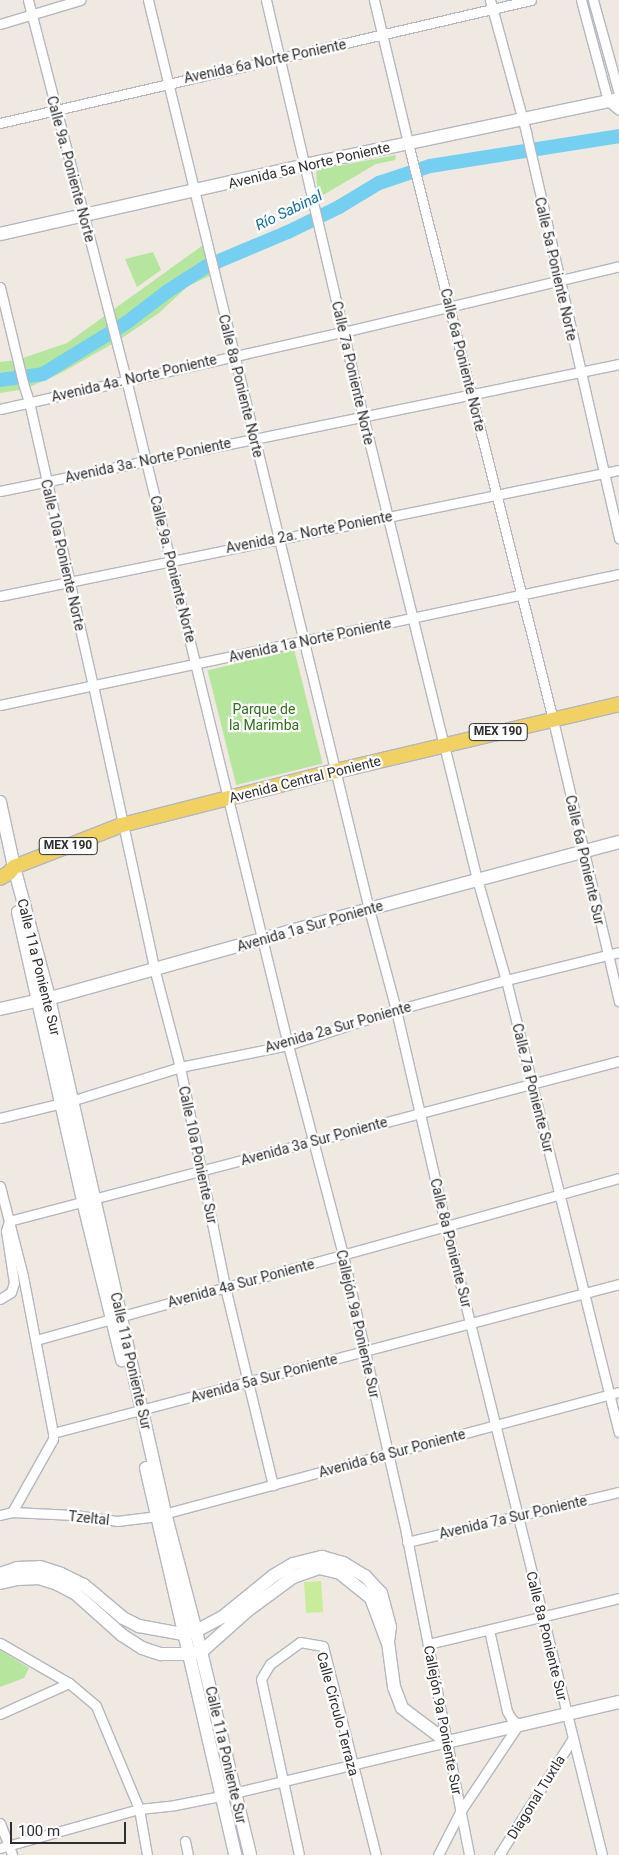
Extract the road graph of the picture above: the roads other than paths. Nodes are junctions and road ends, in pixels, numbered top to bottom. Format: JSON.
{"nodes":[{"id":1,"x":28,"y":0,"type":"edge"},
{"id":2,"x":80,"y":0,"type":"edge"},
{"id":3,"x":148,"y":0,"type":"edge"},
{"id":4,"x":266,"y":0,"type":"edge"},
{"id":5,"x":374,"y":0,"type":"edge"},
{"id":6,"x":531,"y":0,"type":"edge"},
{"id":7,"x":581,"y":0,"type":"edge"},
{"id":8,"x":593,"y":0,"type":"edge"},
{"id":9,"x":491,"y":5,"type":"edge"},
{"id":10,"x":32,"y":14,"type":"junction"},
{"id":11,"x":0,"y":24,"type":"edge"},
{"id":12,"x":383,"y":36,"type":"junction"},
{"id":13,"x":280,"y":56,"type":"junction"},
{"id":14,"x":168,"y":82,"type":"junction"},
{"id":15,"x":616,"y":98,"type":"edge"},
{"id":16,"x":56,"y":110,"type":"junction"},
{"id":17,"x":619,"y":110,"type":"edge"},
{"id":18,"x":0,"y":123,"type":"edge"},
{"id":19,"x":524,"y":126,"type":"junction"},
{"id":20,"x":408,"y":144,"type":"junction"},
{"id":21,"x":305,"y":165,"type":"junction"},
{"id":22,"x":194,"y":191,"type":"junction"},
{"id":23,"x":84,"y":216,"type":"junction"},
{"id":24,"x":0,"y":234,"type":"edge"},
{"id":25,"x":619,"y":266,"type":"edge"},
{"id":26,"x":558,"y":279,"type":"junction"},
{"id":27,"x":0,"y":286,"type":"edge"},
{"id":28,"x":450,"y":305,"type":"junction"},
{"id":29,"x":343,"y":332,"type":"junction"},
{"id":30,"x":233,"y":355,"type":"junction"},
{"id":31,"x":619,"y":364,"type":"edge"},
{"id":32,"x":580,"y":372,"type":"junction"},
{"id":33,"x":126,"y":379,"type":"junction"},
{"id":34,"x":472,"y":394,"type":"junction"},
{"id":35,"x":29,"y":402,"type":"junction"},
{"id":36,"x":0,"y":409,"type":"edge"},
{"id":37,"x":362,"y":416,"type":"junction"},
{"id":38,"x":253,"y":438,"type":"junction"},
{"id":39,"x":146,"y":460,"type":"junction"},
{"id":40,"x":619,"y":470,"type":"edge"},
{"id":41,"x":604,"y":473,"type":"junction"},
{"id":42,"x":46,"y":481,"type":"junction"},
{"id":43,"x":0,"y":492,"type":"edge"},
{"id":44,"x":496,"y":494,"type":"junction"},
{"id":45,"x":389,"y":516,"type":"junction"},
{"id":46,"x":278,"y":538,"type":"junction"},
{"id":47,"x":619,"y":539,"type":"edge"},
{"id":48,"x":171,"y":561,"type":"junction"},
{"id":49,"x":619,"y":574,"type":"edge"},
{"id":50,"x":70,"y":581,"type":"junction"},
{"id":51,"x":521,"y":594,"type":"junction"},
{"id":52,"x":0,"y":596,"type":"edge"},
{"id":53,"x":412,"y":618,"type":"junction"},
{"id":54,"x":304,"y":641,"type":"junction"},
{"id":55,"x":196,"y":665,"type":"junction"},
{"id":56,"x":93,"y":685,"type":"junction"},
{"id":57,"x":619,"y":704,"type":"edge"},
{"id":58,"x":0,"y":705,"type":"edge"},
{"id":59,"x":553,"y":720,"type":"junction"},
{"id":60,"x":444,"y":745,"type":"junction"},
{"id":61,"x":336,"y":771,"type":"junction"},
{"id":62,"x":228,"y":798,"type":"junction"},
{"id":63,"x":0,"y":802,"type":"edge"},
{"id":64,"x":2,"y":824,"type":"edge"},
{"id":65,"x":122,"y":825,"type":"junction"},
{"id":66,"x":0,"y":838,"type":"edge"},
{"id":67,"x":619,"y":842,"type":"edge"},
{"id":68,"x":583,"y":850,"type":"junction"},
{"id":69,"x":8,"y":872,"type":"edge"},
{"id":70,"x":477,"y":879,"type":"junction"},
{"id":71,"x":368,"y":909,"type":"junction"},
{"id":72,"x":263,"y":940,"type":"junction"},
{"id":73,"x":619,"y":952,"type":"edge"},
{"id":74,"x":608,"y":955,"type":"junction"},
{"id":75,"x":154,"y":968,"type":"junction"},
{"id":76,"x":506,"y":980,"type":"junction"},
{"id":77,"x":43,"y":1000,"type":"junction"},
{"id":78,"x":619,"y":1001,"type":"edge"},
{"id":79,"x":0,"y":1009,"type":"edge"},
{"id":80,"x":396,"y":1010,"type":"junction"},
{"id":81,"x":288,"y":1045,"type":"junction"},
{"id":82,"x":619,"y":1061,"type":"edge"},
{"id":83,"x":180,"y":1067,"type":"junction"},
{"id":84,"x":532,"y":1084,"type":"junction"},
{"id":85,"x":66,"y":1102,"type":"junction"},
{"id":86,"x":420,"y":1113,"type":"junction"},
{"id":87,"x":0,"y":1118,"type":"edge"},
{"id":88,"x":313,"y":1141,"type":"junction"},
{"id":89,"x":200,"y":1170,"type":"junction"},
{"id":90,"x":619,"y":1178,"type":"edge"},
{"id":91,"x":0,"y":1186,"type":"edge"},
{"id":92,"x":560,"y":1195,"type":"junction"},
{"id":93,"x":88,"y":1200,"type":"junction"},
{"id":94,"x":9,"y":1221,"type":"junction"},
{"id":95,"x":446,"y":1226,"type":"junction"},
{"id":96,"x":343,"y":1255,"type":"junction"},
{"id":97,"x":619,"y":1284,"type":"edge"},
{"id":98,"x":225,"y":1287,"type":"junction"},
{"id":99,"x":584,"y":1293,"type":"junction"},
{"id":100,"x":0,"y":1299,"type":"edge"},
{"id":101,"x":117,"y":1317,"type":"junction"},
{"id":102,"x":470,"y":1323,"type":"junction"},
{"id":103,"x":36,"y":1340,"type":"junction"},
{"id":104,"x":363,"y":1352,"type":"junction"},
{"id":105,"x":248,"y":1382,"type":"junction"},
{"id":106,"x":614,"y":1394,"type":"edge"},
{"id":107,"x":138,"y":1411,"type":"junction"},
{"id":108,"x":495,"y":1425,"type":"junction"},
{"id":109,"x":619,"y":1432,"type":"edge"},
{"id":110,"x":54,"y":1434,"type":"junction"},
{"id":111,"x":388,"y":1454,"type":"junction"},
{"id":112,"x":273,"y":1484,"type":"junction"},
{"id":113,"x":619,"y":1492,"type":"edge"},
{"id":114,"x":12,"y":1512,"type":"junction"},
{"id":115,"x":161,"y":1514,"type":"junction"},
{"id":116,"x":0,"y":1515,"type":"edge"},
{"id":117,"x":518,"y":1517,"type":"junction"},
{"id":118,"x":407,"y":1542,"type":"junction"},
{"id":119,"x":0,"y":1574,"type":"edge"},
{"id":120,"x":0,"y":1584,"type":"edge"},
{"id":121,"x":619,"y":1598,"type":"edge"},
{"id":122,"x":543,"y":1618,"type":"junction"},
{"id":123,"x":490,"y":1630,"type":"junction"},
{"id":124,"x":196,"y":1631,"type":"junction"},
{"id":125,"x":183,"y":1634,"type":"junction"},
{"id":126,"x":388,"y":1642,"type":"junction"},
{"id":127,"x":0,"y":1644,"type":"edge"},
{"id":128,"x":428,"y":1644,"type":"junction"},
{"id":129,"x":201,"y":1652,"type":"junction"},
{"id":130,"x":187,"y":1654,"type":"junction"},
{"id":131,"x":69,"y":1683,"type":"junction"},
{"id":132,"x":619,"y":1702,"type":"edge"},
{"id":133,"x":0,"y":1714,"type":"edge"},
{"id":134,"x":567,"y":1714,"type":"junction"},
{"id":135,"x":518,"y":1726,"type":"junction"},
{"id":136,"x":573,"y":1738,"type":"junction"},
{"id":137,"x":447,"y":1742,"type":"junction"},
{"id":138,"x":352,"y":1765,"type":"junction"},
{"id":139,"x":283,"y":1781,"type":"junction"},
{"id":140,"x":234,"y":1792,"type":"junction"},
{"id":141,"x":221,"y":1796,"type":"junction"},
{"id":142,"x":139,"y":1809,"type":"junction"},
{"id":143,"x":460,"y":1812,"type":"junction"},
{"id":144,"x":0,"y":1823,"type":"edge"},
{"id":145,"x":184,"y":1841,"type":"dead end"},
{"id":146,"x":0,"y":1848,"type":"edge"},
{"id":147,"x":11,"y":1850,"type":"edge"},
{"id":148,"x":147,"y":1855,"type":"edge"},
{"id":149,"x":188,"y":1855,"type":"edge"},
{"id":150,"x":235,"y":1855,"type":"edge"},
{"id":151,"x":250,"y":1855,"type":"edge"},
{"id":152,"x":299,"y":1855,"type":"edge"},
{"id":153,"x":376,"y":1855,"type":"edge"},
{"id":154,"x":438,"y":1855,"type":"edge"},
{"id":155,"x":469,"y":1855,"type":"edge"},
{"id":156,"x":499,"y":1855,"type":"edge"},
{"id":157,"x":602,"y":1855,"type":"edge"}],
"edges":[{"from":1,"to":10,"type":"street","name":"Calle 9a. Poniente Norte"},
{"from":2,"to":10,"type":"street"},
{"from":3,"to":14,"type":"street","name":"Calle 8a Poniente Norte"},
{"from":4,"to":13,"type":"street","name":"Calle 7a Poniente Norte"},
{"from":5,"to":12,"type":"street","name":"Calle 6a Poniente Norte"},
{"from":6,"to":9,"type":"street","name":"Avenida 6a Norte Poniente"},
{"from":7,"to":15,"type":"street"},
{"from":8,"to":15,"type":"street"},
{"from":9,"to":12,"type":"street","name":"Avenida 6a Norte Poniente"},
{"from":9,"to":19,"type":"street","name":"Calle 5a Poniente Norte"},
{"from":10,"to":11,"type":"street"},
{"from":10,"to":16,"type":"street","name":"Calle 9a. Poniente Norte"},
{"from":12,"to":13,"type":"street","name":"Avenida 6a Norte Poniente"},
{"from":12,"to":20,"type":"street","name":"Calle 6a Poniente Norte"},
{"from":13,"to":14,"type":"street","name":"Avenida 6a Norte Poniente"},
{"from":13,"to":21,"type":"street","name":"Calle 7a Poniente Norte"},
{"from":14,"to":16,"type":"street","name":"Avenida 6a Norte Poniente"},
{"from":14,"to":22,"type":"street","name":"Calle 8a Poniente Norte"},
{"from":15,"to":17,"type":"street"},
{"from":15,"to":19,"type":"main road","name":"Avenida 5a Norte Poniente"},
{"from":16,"to":18,"type":"street","name":"Avenida 6a Norte Poniente"},
{"from":16,"to":23,"type":"street","name":"Calle 9a. Poniente Norte"},
{"from":19,"to":20,"type":"main road","name":"Avenida 5a Norte Poniente"},
{"from":19,"to":26,"type":"street","name":"Calle 5a Poniente Norte"},
{"from":20,"to":21,"type":"main road","name":"Avenida 5a Norte Poniente"},
{"from":20,"to":28,"type":"street","name":"Calle 6a Poniente Norte"},
{"from":21,"to":22,"type":"main road","name":"Avenida 5a Norte Poniente"},
{"from":21,"to":29,"type":"street","name":"Calle 7a Poniente Norte"},
{"from":22,"to":23,"type":"main road","name":"Avenida 5a Norte Poniente"},
{"from":22,"to":30,"type":"street","name":"Calle 8a Poniente Norte"},
{"from":23,"to":24,"type":"main road","name":"Avenida 5a Norte Poniente"},
{"from":23,"to":33,"type":"street","name":"Calle 9a. Poniente Norte"},
{"from":25,"to":26,"type":"street","name":"Avenida 4a. Norte Poniente"},
{"from":26,"to":28,"type":"street","name":"Avenida 4a. Norte Poniente"},
{"from":26,"to":32,"type":"street","name":"Calle 5a Poniente Norte"},
{"from":27,"to":35,"type":"street","name":"Calle 10a Poniente Norte"},
{"from":28,"to":29,"type":"street","name":"Avenida 4a. Norte Poniente"},
{"from":28,"to":34,"type":"street","name":"Calle 6a Poniente Norte"},
{"from":29,"to":30,"type":"street","name":"Avenida 4a. Norte Poniente"},
{"from":29,"to":37,"type":"street","name":"Calle 7a Poniente Norte"},
{"from":30,"to":33,"type":"street","name":"Avenida 4a. Norte Poniente"},
{"from":30,"to":38,"type":"street","name":"Calle 8a Poniente Norte"},
{"from":31,"to":32,"type":"street","name":"Avenida 3a. Norte Poniente"},
{"from":32,"to":34,"type":"street","name":"Avenida 3a. Norte Poniente"},
{"from":32,"to":41,"type":"street","name":"Calle 5a Poniente Norte"},
{"from":33,"to":35,"type":"street","name":"Avenida 4a. Norte Poniente"},
{"from":33,"to":39,"type":"street","name":"Calle 9a. Poniente Norte"},
{"from":34,"to":37,"type":"street","name":"Avenida 3a. Norte Poniente"},
{"from":34,"to":44,"type":"street","name":"Calle 6a Poniente Norte"},
{"from":35,"to":36,"type":"street","name":"Avenida 4a. Norte Poniente"},
{"from":35,"to":42,"type":"street","name":"Calle 10a Poniente Norte"},
{"from":37,"to":38,"type":"street","name":"Avenida 3a. Norte Poniente"},
{"from":37,"to":45,"type":"street","name":"Calle 7a Poniente Norte"},
{"from":38,"to":39,"type":"street","name":"Avenida 3a. Norte Poniente"},
{"from":38,"to":46,"type":"street","name":"Calle 8a Poniente Norte"},
{"from":39,"to":42,"type":"street","name":"Avenida 3a. Norte Poniente"},
{"from":39,"to":48,"type":"street","name":"Calle 9a. Poniente Norte"},
{"from":40,"to":41,"type":"street","name":"Avenida 2a. Norte Poniente"},
{"from":41,"to":44,"type":"street","name":"Avenida 2a. Norte Poniente"},
{"from":41,"to":47,"type":"street","name":"Calle 5a Poniente Norte"},
{"from":42,"to":43,"type":"street","name":"Avenida 3a. Norte Poniente"},
{"from":42,"to":50,"type":"street","name":"Calle 10a Poniente Norte"},
{"from":44,"to":45,"type":"street","name":"Avenida 2a. Norte Poniente"},
{"from":44,"to":51,"type":"street","name":"Calle 6a Poniente Norte"},
{"from":45,"to":46,"type":"street","name":"Avenida 2a. Norte Poniente"},
{"from":45,"to":53,"type":"street","name":"Calle 7a Poniente Norte"},
{"from":46,"to":48,"type":"street","name":"Avenida 2a. Norte Poniente"},
{"from":46,"to":54,"type":"street","name":"Calle 8a Poniente Norte"},
{"from":48,"to":50,"type":"street","name":"Avenida 2a. Norte Poniente"},
{"from":48,"to":55,"type":"street","name":"Calle 9a. Poniente Norte"},
{"from":49,"to":51,"type":"street","name":"Avenida 1a Norte Poniente"},
{"from":50,"to":52,"type":"street","name":"Avenida 2a. Norte Poniente"},
{"from":50,"to":56,"type":"street","name":"Calle 10a Poniente Norte"},
{"from":51,"to":53,"type":"street","name":"Avenida 1a Norte Poniente"},
{"from":51,"to":59,"type":"street","name":"Calle 6a Poniente Norte"},
{"from":53,"to":54,"type":"street","name":"Avenida 1a Norte Poniente"},
{"from":53,"to":60,"type":"street","name":"Calle 7a Poniente Norte"},
{"from":54,"to":55,"type":"street","name":"Avenida 1a Norte Poniente"},
{"from":54,"to":61,"type":"street","name":"Calle 8a Poniente Norte"},
{"from":55,"to":56,"type":"street","name":"Avenida 1a Norte Poniente"},
{"from":55,"to":62,"type":"street","name":"Calle 9a. Poniente Norte"},
{"from":56,"to":58,"type":"street","name":"Avenida 1a Norte Poniente"},
{"from":56,"to":65,"type":"street","name":"Calle 10a Poniente Norte"},
{"from":57,"to":59,"type":"main road","name":"Avenida Central Poniente","number":"MEX 190"},
{"from":59,"to":60,"type":"main road","name":"Avenida Central Poniente","number":"MEX 190"},
{"from":59,"to":68,"type":"street","name":"Calle 6a Poniente Sur"},
{"from":60,"to":61,"type":"main road","name":"Avenida Central Poniente","number":"MEX 190"},
{"from":60,"to":70,"type":"street","name":"Calle 7a Poniente Sur"},
{"from":61,"to":62,"type":"main road","name":"Avenida Central Poniente","number":"MEX 190"},
{"from":61,"to":71,"type":"street","name":"Calle 8a Poniente Sur"},
{"from":62,"to":65,"type":"main road","name":"Avenida Central Poniente","number":"MEX 190"},
{"from":62,"to":72,"type":"street","name":"Callejón 9a Poniente Sur"},
{"from":63,"to":64,"type":"main road"},
{"from":64,"to":69,"type":"main road"},
{"from":65,"to":69,"type":"main road","name":"Avenida Central Poniente","number":"MEX 190"},
{"from":65,"to":75,"type":"street","name":"Calle 10a Poniente Sur"},
{"from":66,"to":69,"type":"main road"},
{"from":67,"to":68,"type":"main road","name":"Avenida 1a Sur Poniente"},
{"from":68,"to":70,"type":"main road","name":"Avenida 1a Sur Poniente"},
{"from":68,"to":74,"type":"street","name":"Calle 6a Poniente Sur"},
{"from":69,"to":77,"type":"main road","name":"Calle 11a Poniente Sur"},
{"from":70,"to":71,"type":"main road","name":"Avenida 1a Sur Poniente"},
{"from":70,"to":76,"type":"street","name":"Calle 7a Poniente Sur"},
{"from":71,"to":72,"type":"main road","name":"Avenida 1a Sur Poniente"},
{"from":71,"to":80,"type":"street","name":"Calle 8a Poniente Sur"},
{"from":72,"to":75,"type":"main road","name":"Avenida 1a Sur Poniente"},
{"from":72,"to":81,"type":"street","name":"Callejón 9a Poniente Sur"},
{"from":73,"to":74,"type":"street","name":"Avenida 2a Sur Poniente"},
{"from":74,"to":76,"type":"street","name":"Avenida 2a Sur Poniente"},
{"from":74,"to":78,"type":"street","name":"Calle 6a Poniente Sur"},
{"from":75,"to":77,"type":"main road","name":"Avenida 1a Sur Poniente"},
{"from":75,"to":83,"type":"street","name":"Calle 10a Poniente Sur"},
{"from":76,"to":80,"type":"street","name":"Avenida 2a Sur Poniente"},
{"from":76,"to":84,"type":"street","name":"Calle 7a Poniente Sur"},
{"from":77,"to":79,"type":"main road","name":"Avenida 1a Sur Poniente"},
{"from":77,"to":85,"type":"main road","name":"Calle 11a Poniente Sur"},
{"from":80,"to":81,"type":"street","name":"Avenida 2a Sur Poniente"},
{"from":80,"to":86,"type":"street","name":"Calle 8a Poniente Sur"},
{"from":81,"to":83,"type":"street","name":"Avenida 2a Sur Poniente"},
{"from":81,"to":88,"type":"street","name":"Callejón 9a Poniente Sur"},
{"from":82,"to":84,"type":"street","name":"Avenida 3a Sur Poniente"},
{"from":83,"to":85,"type":"street","name":"Avenida 2a Sur Poniente"},
{"from":83,"to":89,"type":"street","name":"Calle 10a Poniente Sur"},
{"from":84,"to":86,"type":"street","name":"Avenida 3a Sur Poniente"},
{"from":84,"to":92,"type":"street","name":"Calle 7a Poniente Sur"},
{"from":85,"to":87,"type":"street","name":"Avenida 2a Sur Poniente"},
{"from":85,"to":93,"type":"main road","name":"Calle 11a Poniente Sur"},
{"from":86,"to":88,"type":"street","name":"Avenida 3a Sur Poniente"},
{"from":86,"to":95,"type":"street","name":"Calle 8a Poniente Sur"},
{"from":88,"to":89,"type":"street","name":"Avenida 3a Sur Poniente"},
{"from":88,"to":96,"type":"street","name":"Callejón 9a Poniente Sur"},
{"from":89,"to":93,"type":"street","name":"Avenida 3a Sur Poniente"},
{"from":89,"to":98,"type":"street","name":"Calle 10a Poniente Sur"},
{"from":90,"to":92,"type":"street","name":"Avenida 4a Sur Poniente"},
{"from":91,"to":94,"type":"street"},
{"from":92,"to":95,"type":"street","name":"Avenida 4a Sur Poniente"},
{"from":92,"to":99,"type":"street","name":"Calle 7a Poniente Sur"},
{"from":93,"to":94,"type":"street","name":"Avenida 3a Sur Poniente"},
{"from":93,"to":101,"type":"main road","name":"Calle 11a Poniente Sur"},
{"from":94,"to":100,"type":"street"},
{"from":94,"to":103,"type":"street"},
{"from":95,"to":96,"type":"street","name":"Avenida 4a Sur Poniente"},
{"from":95,"to":102,"type":"street","name":"Calle 8a Poniente Sur"},
{"from":96,"to":98,"type":"street","name":"Avenida 4a Sur Poniente"},
{"from":96,"to":104,"type":"street","name":"Callejón 9a Poniente Sur"},
{"from":97,"to":99,"type":"street","name":"Avenida 5a Sur Poniente"},
{"from":98,"to":101,"type":"street","name":"Avenida 4a Sur Poniente"},
{"from":98,"to":105,"type":"street","name":"Calle 10a Poniente Sur"},
{"from":99,"to":102,"type":"street","name":"Avenida 5a Sur Poniente"},
{"from":99,"to":106,"type":"street","name":"Calle 7a Poniente Sur"},
{"from":101,"to":103,"type":"street","name":"Avenida 4a Sur Poniente"},
{"from":101,"to":107,"type":"main road","name":"Calle 11a Poniente Sur"},
{"from":102,"to":104,"type":"street","name":"Avenida 5a Sur Poniente"},
{"from":102,"to":108,"type":"street","name":"Calle 8a Poniente Sur"},
{"from":103,"to":110,"type":"street"},
{"from":104,"to":105,"type":"street","name":"Avenida 5a Sur Poniente"},
{"from":104,"to":111,"type":"street","name":"Callejón 9a Poniente Sur"},
{"from":105,"to":107,"type":"street","name":"Avenida 5a Sur Poniente"},
{"from":105,"to":112,"type":"street","name":"Calle 10a Poniente Sur"},
{"from":106,"to":108,"type":"street","name":"Avenida 6a Sur Poniente"},
{"from":106,"to":109,"type":"street","name":"Calle 7a Poniente Sur"},
{"from":107,"to":110,"type":"street","name":"Avenida 5a Sur Poniente"},
{"from":107,"to":115,"type":"main road","name":"Calle 11a Poniente Sur"},
{"from":108,"to":111,"type":"street","name":"Avenida 6a Sur Poniente"},
{"from":108,"to":117,"type":"street","name":"Calle 8a Poniente Sur"},
{"from":110,"to":114,"type":"street"},
{"from":111,"to":112,"type":"street","name":"Avenida 6a Sur Poniente"},
{"from":111,"to":118,"type":"street","name":"Callejón 9a Poniente Sur"},
{"from":112,"to":115,"type":"street","name":"Avenida 6a Sur Poniente"},
{"from":113,"to":117,"type":"street","name":"Avenida 7a Sur Poniente"},
{"from":114,"to":115,"type":"street","name":"Tzeltal"},
{"from":114,"to":116,"type":"street","name":"Tzeltal"},
{"from":115,"to":124,"type":"main road","name":"Calle 11a Poniente Sur"},
{"from":115,"to":125,"type":"main road","name":"Calle 11a Poniente Sur"},
{"from":117,"to":118,"type":"street","name":"Avenida 7a Sur Poniente"},
{"from":117,"to":122,"type":"street","name":"Calle 8a Poniente Sur"},
{"from":118,"to":128,"type":"street","name":"Callejón 9a Poniente Sur"},
{"from":119,"to":125,"type":"main road"},
{"from":120,"to":130,"type":"main road"},
{"from":121,"to":122,"type":"street"},
{"from":122,"to":123,"type":"street"},
{"from":122,"to":134,"type":"street","name":"Calle 8a Poniente Sur"},
{"from":123,"to":128,"type":"street"},
{"from":123,"to":135,"type":"street"},
{"from":124,"to":125,"type":"main road"},
{"from":124,"to":126,"type":"main road"},
{"from":124,"to":129,"type":"main road","name":"Calle 11a Poniente Sur"},
{"from":125,"to":130,"type":"main road","name":"Calle 11a Poniente Sur"},
{"from":126,"to":129,"type":"main road"},
{"from":126,"to":137,"type":"main road"},
{"from":127,"to":131,"type":"street"},
{"from":128,"to":137,"type":"street","name":"Callejón 9a Poniente Sur"},
{"from":129,"to":130,"type":"main road"},
{"from":129,"to":140,"type":"main road","name":"Calle 11a Poniente Sur"},
{"from":130,"to":141,"type":"main road","name":"Calle 11a Poniente Sur"},
{"from":131,"to":133,"type":"street"},
{"from":131,"to":142,"type":"street"},
{"from":132,"to":134,"type":"main road"},
{"from":134,"to":135,"type":"main road"},
{"from":134,"to":136,"type":"street","name":"Calle 8a Poniente Sur"},
{"from":135,"to":137,"type":"main road"},
{"from":135,"to":143,"type":"street"},
{"from":136,"to":156,"type":"street","name":"Diagonal Tuxtla"},
{"from":136,"to":157,"type":"street","name":"Calle 8a Poniente Sur"},
{"from":137,"to":138,"type":"street"},
{"from":137,"to":143,"type":"street","name":"Callejón 9a Poniente Sur"},
{"from":138,"to":139,"type":"street"},
{"from":138,"to":139,"type":"street","name":"Calle Círculo Terraza"},
{"from":138,"to":153,"type":"street","name":"Calle Círculo Terraza"},
{"from":139,"to":140,"type":"street"},
{"from":139,"to":152,"type":"street","name":"Calle Círculo Terraza"},
{"from":140,"to":141,"type":"street"},
{"from":140,"to":151,"type":"main road","name":"Calle 11a Poniente Sur"},
{"from":141,"to":142,"type":"street"},
{"from":141,"to":150,"type":"main road","name":"Calle 11a Poniente Sur"},
{"from":142,"to":147,"type":"street"},
{"from":142,"to":148,"type":"street"},
{"from":143,"to":154,"type":"street"},
{"from":143,"to":155,"type":"street","name":"Callejón 9a Poniente Sur"},
{"from":144,"to":147,"type":"street"},
{"from":145,"to":149,"type":"street"},
{"from":146,"to":147,"type":"street"}]}
